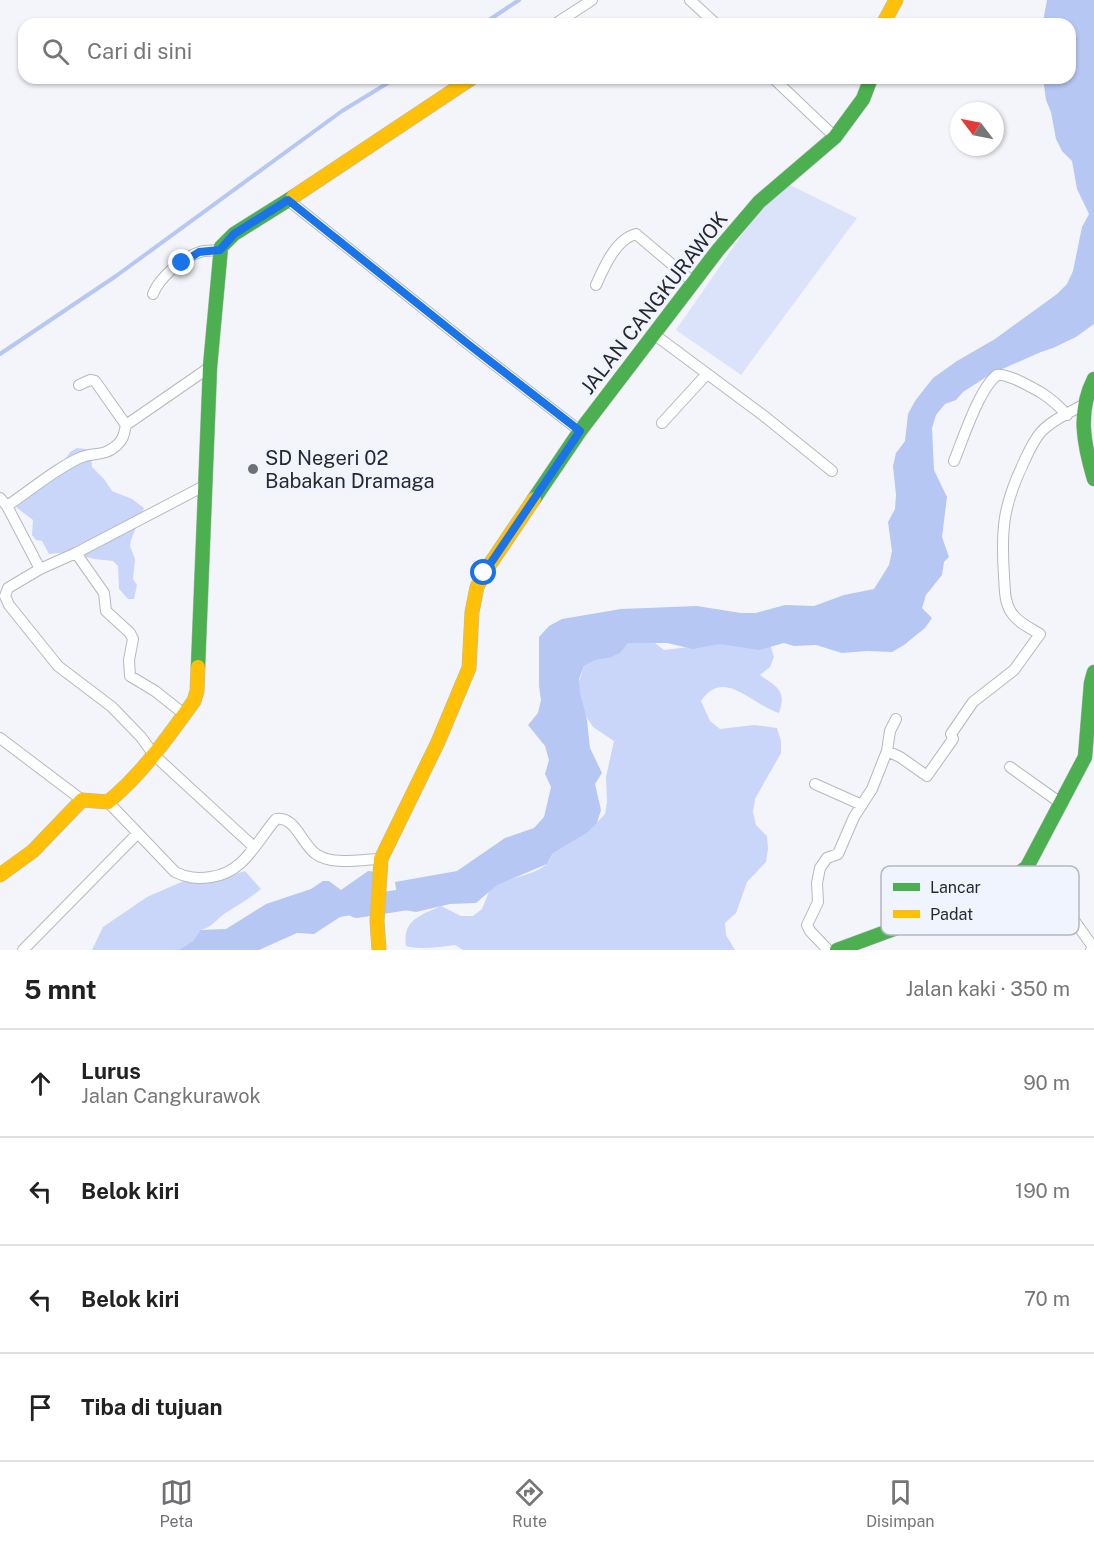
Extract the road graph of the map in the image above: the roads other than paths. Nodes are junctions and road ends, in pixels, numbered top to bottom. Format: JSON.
{"nodes":[{"id":1,"x":592,"y":0,"type":"edge"},
{"id":2,"x":690,"y":0,"type":"edge"},
{"id":3,"x":896,"y":0,"type":"edge"},
{"id":4,"x":564,"y":18,"type":"edge"},
{"id":5,"x":710,"y":18,"type":"edge"},
{"id":6,"x":886,"y":18,"type":"edge"},
{"id":7,"x":463,"y":84,"type":"edge"},
{"id":8,"x":779,"y":84,"type":"edge"},
{"id":9,"x":869,"y":84,"type":"edge"},
{"id":10,"x":835,"y":136,"type":"junction"},
{"id":11,"x":288,"y":200,"type":"junction"},
{"id":12,"x":220,"y":250,"type":"junction"},
{"id":13,"x":694,"y":283,"type":"junction"},
{"id":14,"x":596,"y":285,"type":"dead end"},
{"id":15,"x":153,"y":294,"type":"dead end"},
{"id":16,"x":655,"y":335,"type":"junction"},
{"id":17,"x":210,"y":367,"type":"junction"},
{"id":18,"x":706,"y":375,"type":"junction"},
{"id":19,"x":1094,"y":379,"type":"edge"},
{"id":20,"x":79,"y":385,"type":"dead end"},
{"id":21,"x":1083,"y":405,"type":"junction"},
{"id":22,"x":1066,"y":415,"type":"junction"},
{"id":23,"x":662,"y":423,"type":"dead end"},
{"id":24,"x":126,"y":425,"type":"junction"},
{"id":25,"x":580,"y":431,"type":"junction"},
{"id":26,"x":954,"y":461,"type":"dead end"},
{"id":27,"x":832,"y":471,"type":"dead end"},
{"id":28,"x":1094,"y":479,"type":"edge"},
{"id":29,"x":204,"y":486,"type":"junction"},
{"id":30,"x":4,"y":502,"type":"edge"},
{"id":31,"x":76,"y":553,"type":"junction"},
{"id":32,"x":40,"y":569,"type":"junction"},
{"id":33,"x":1094,"y":672,"type":"edge"},
{"id":34,"x":184,"y":714,"type":"junction"},
{"id":35,"x":896,"y":719,"type":"dead end"},
{"id":36,"x":0,"y":738,"type":"edge"},
{"id":37,"x":887,"y":751,"type":"junction"},
{"id":38,"x":154,"y":755,"type":"junction"},
{"id":39,"x":1010,"y":767,"type":"dead end"},
{"id":40,"x":815,"y":784,"type":"dead end"},
{"id":41,"x":82,"y":800,"type":"junction"},
{"id":42,"x":108,"y":802,"type":"junction"},
{"id":43,"x":1062,"y":804,"type":"junction"},
{"id":44,"x":862,"y":805,"type":"junction"},
{"id":45,"x":137,"y":834,"type":"junction"},
{"id":46,"x":254,"y":847,"type":"junction"},
{"id":47,"x":380,"y":865,"type":"junction"},
{"id":48,"x":1028,"y":866,"type":"edge"},
{"id":49,"x":0,"y":875,"type":"edge"},
{"id":50,"x":1079,"y":928,"type":"edge"},
{"id":51,"x":881,"y":934,"type":"edge"},
{"id":52,"x":23,"y":950,"type":"edge"},
{"id":53,"x":379,"y":950,"type":"edge"},
{"id":54,"x":828,"y":950,"type":"edge"},
{"id":55,"x":837,"y":950,"type":"edge"},
{"id":56,"x":1091,"y":950,"type":"edge"}],
"edges":[{"from":1,"to":4,"type":"street"},
{"from":2,"to":5,"type":"street"},
{"from":3,"to":6,"type":"street"},
{"from":7,"to":11,"type":"street"},
{"from":8,"to":10,"type":"street"},
{"from":9,"to":10,"type":"street","name":"JALAN CANGKURAWOK"},
{"from":10,"to":13,"type":"street","name":"JALAN CANGKURAWOK"},
{"from":11,"to":12,"type":"street"},
{"from":11,"to":25,"type":"street"},
{"from":12,"to":15,"type":"street"},
{"from":12,"to":17,"type":"street"},
{"from":13,"to":14,"type":"street"},
{"from":13,"to":16,"type":"street","name":"JALAN CANGKURAWOK"},
{"from":16,"to":18,"type":"street"},
{"from":16,"to":25,"type":"street","name":"JALAN CANGKURAWOK"},
{"from":17,"to":24,"type":"street"},
{"from":17,"to":29,"type":"street"},
{"from":18,"to":23,"type":"street"},
{"from":18,"to":27,"type":"street"},
{"from":19,"to":21,"type":"street"},
{"from":20,"to":24,"type":"street"},
{"from":21,"to":22,"type":"street"},
{"from":21,"to":28,"type":"street"},
{"from":22,"to":26,"type":"street"},
{"from":22,"to":37,"type":"street"},
{"from":24,"to":30,"type":"street"},
{"from":25,"to":47,"type":"street","name":"JALAN CANGKURAWOK"},
{"from":29,"to":31,"type":"street"},
{"from":29,"to":34,"type":"street"},
{"from":30,"to":32,"type":"street"},
{"from":31,"to":32,"type":"street"},
{"from":31,"to":34,"type":"street"},
{"from":32,"to":38,"type":"street"},
{"from":33,"to":43,"type":"street"},
{"from":34,"to":38,"type":"street"},
{"from":35,"to":37,"type":"street"},
{"from":36,"to":41,"type":"street"},
{"from":37,"to":44,"type":"street"},
{"from":38,"to":42,"type":"street"},
{"from":38,"to":46,"type":"street"},
{"from":39,"to":43,"type":"street"},
{"from":40,"to":44,"type":"street"},
{"from":41,"to":42,"type":"street"},
{"from":41,"to":49,"type":"street"},
{"from":42,"to":45,"type":"street"},
{"from":43,"to":48,"type":"street"},
{"from":44,"to":54,"type":"street"},
{"from":45,"to":46,"type":"street"},
{"from":45,"to":52,"type":"street"},
{"from":46,"to":47,"type":"street"},
{"from":47,"to":53,"type":"street"},
{"from":50,"to":56,"type":"street"},
{"from":51,"to":55,"type":"street"}]}
